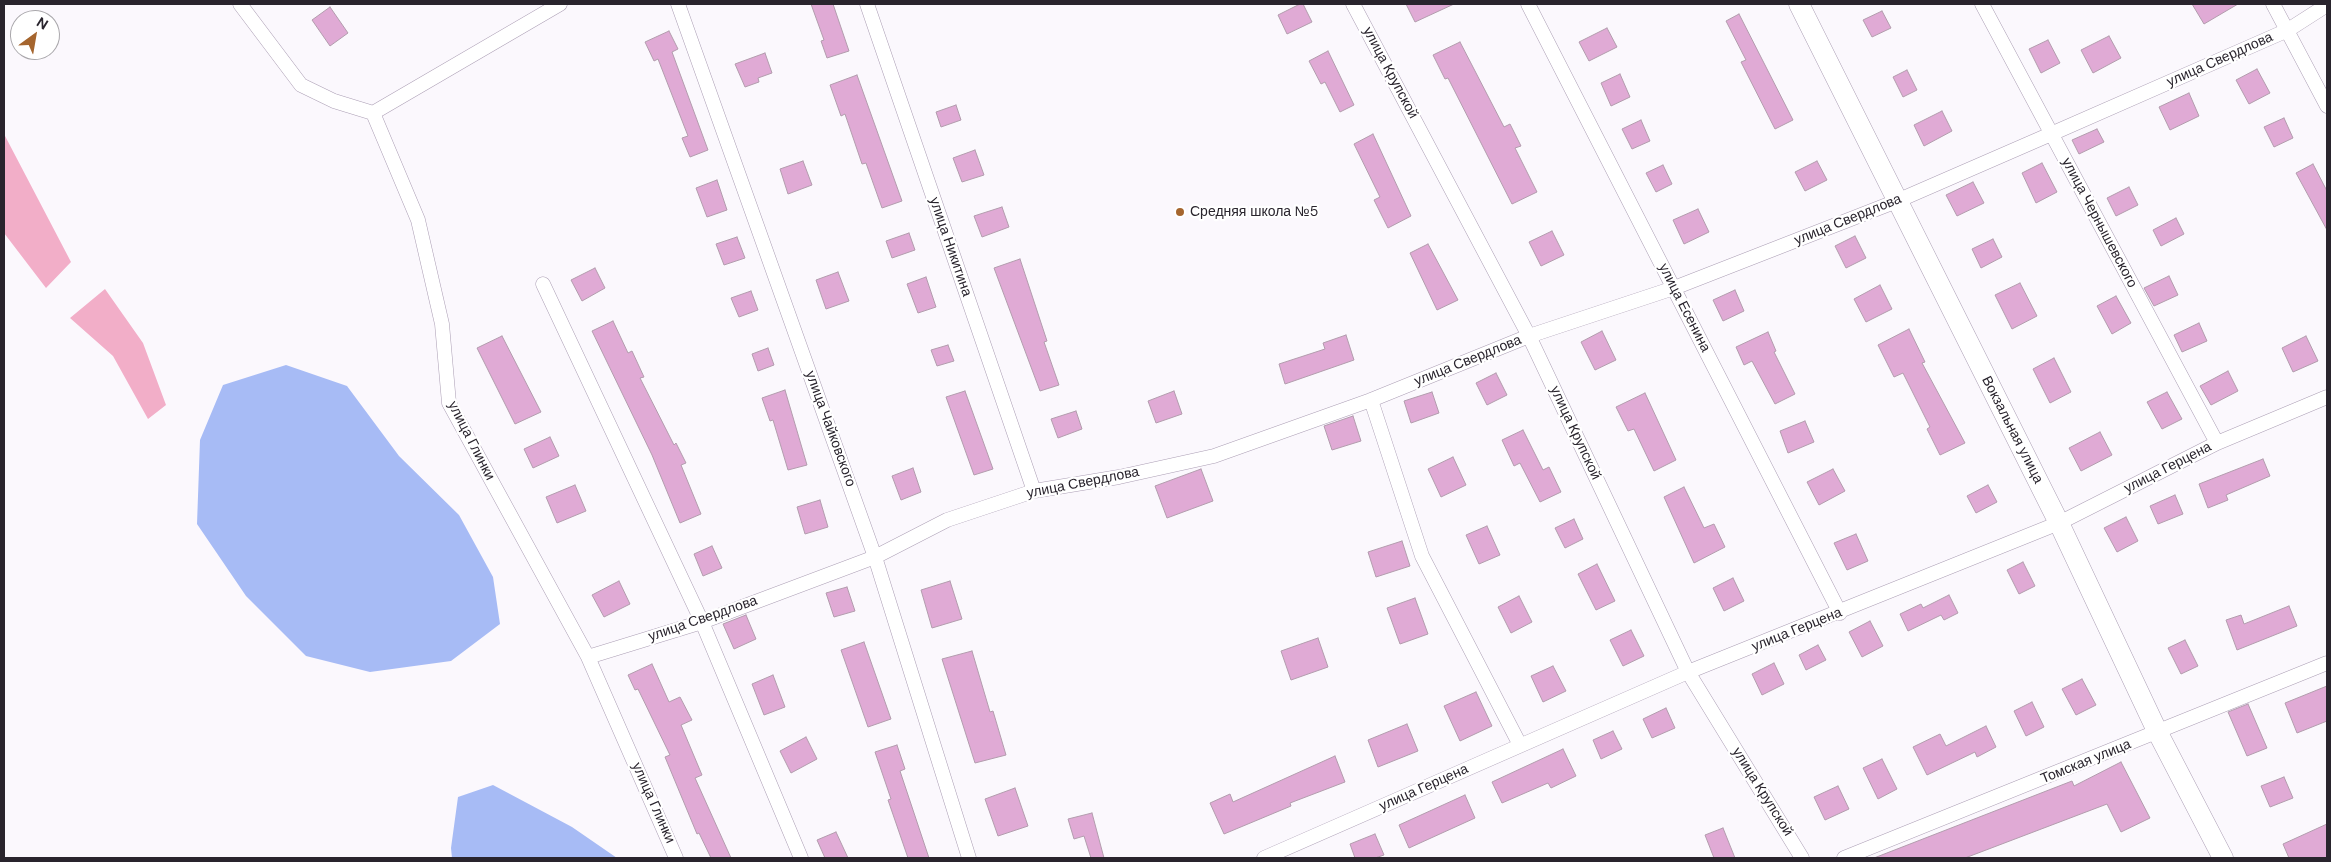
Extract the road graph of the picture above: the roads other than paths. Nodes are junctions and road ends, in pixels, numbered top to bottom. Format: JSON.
{"nodes":[{"id":1,"x":240,"y":4,"type":"edge"},
{"id":2,"x":560,"y":4,"type":"edge"},
{"id":3,"x":678,"y":4,"type":"edge"},
{"id":4,"x":867,"y":4,"type":"edge"},
{"id":5,"x":1353,"y":4,"type":"edge"},
{"id":6,"x":1528,"y":4,"type":"edge"},
{"id":7,"x":1799,"y":4,"type":"edge"},
{"id":8,"x":1982,"y":4,"type":"edge"},
{"id":9,"x":2273,"y":4,"type":"edge"},
{"id":10,"x":2327,"y":5,"type":"edge"},
{"id":11,"x":2288,"y":30,"type":"junction"},
{"id":12,"x":2327,"y":106,"type":"edge"},
{"id":13,"x":373,"y":113,"type":"junction"},
{"id":14,"x":2051,"y":134,"type":"junction"},
{"id":15,"x":1897,"y":201,"type":"junction"},
{"id":16,"x":543,"y":284,"type":"dead end"},
{"id":17,"x":1674,"y":288,"type":"junction"},
{"id":18,"x":1529,"y":336,"type":"junction"},
{"id":19,"x":2327,"y":397,"type":"edge"},
{"id":20,"x":1370,"y":400,"type":"junction"},
{"id":21,"x":2217,"y":443,"type":"junction"},
{"id":22,"x":1034,"y":491,"type":"junction"},
{"id":23,"x":2059,"y":523,"type":"junction"},
{"id":24,"x":875,"y":557,"type":"junction"},
{"id":25,"x":1840,"y":612,"type":"junction"},
{"id":26,"x":702,"y":622,"type":"junction"},
{"id":27,"x":588,"y":657,"type":"junction"},
{"id":28,"x":2327,"y":663,"type":"edge"},
{"id":29,"x":1688,"y":672,"type":"junction"},
{"id":30,"x":2158,"y":733,"type":"junction"},
{"id":31,"x":1520,"y":746,"type":"junction"},
{"id":32,"x":676,"y":858,"type":"edge"},
{"id":33,"x":801,"y":858,"type":"edge"},
{"id":34,"x":969,"y":858,"type":"edge"},
{"id":35,"x":1264,"y":858,"type":"edge"},
{"id":36,"x":1802,"y":858,"type":"edge"},
{"id":37,"x":1844,"y":858,"type":"edge"},
{"id":38,"x":2223,"y":858,"type":"edge"}],
"edges":[{"from":1,"to":13,"type":"street"},
{"from":2,"to":13,"type":"street"},
{"from":3,"to":24,"type":"street","name":"улица Чайковского"},
{"from":4,"to":22,"type":"street","name":"улица Никитина"},
{"from":5,"to":18,"type":"street","name":"улица Крупской"},
{"from":6,"to":17,"type":"street","name":"улица Есенина"},
{"from":7,"to":15,"type":"main road","name":"Вокзальная улица"},
{"from":8,"to":14,"type":"street","name":"улица Чернышевского"},
{"from":9,"to":11,"type":"street"},
{"from":10,"to":11,"type":"street","name":"улица Свердлова"},
{"from":11,"to":12,"type":"street"},
{"from":11,"to":14,"type":"street","name":"улица Свердлова"},
{"from":13,"to":27,"type":"street","name":"улица Глинки"},
{"from":14,"to":15,"type":"street","name":"улица Свердлова"},
{"from":14,"to":21,"type":"street","name":"улица Чернышевского"},
{"from":15,"to":17,"type":"street","name":"улица Свердлова"},
{"from":15,"to":23,"type":"main road","name":"Вокзальная улица"},
{"from":16,"to":26,"type":"street"},
{"from":17,"to":18,"type":"street","name":"улица Свердлова"},
{"from":17,"to":25,"type":"street","name":"улица Есенина"},
{"from":18,"to":20,"type":"street","name":"улица Свердлова"},
{"from":18,"to":29,"type":"street","name":"улица Крупской"},
{"from":19,"to":21,"type":"street","name":"улица Герцена"},
{"from":20,"to":22,"type":"street","name":"улица Свердлова"},
{"from":20,"to":31,"type":"street"},
{"from":21,"to":23,"type":"street","name":"улица Герцена"},
{"from":22,"to":24,"type":"street","name":"улица Свердлова"},
{"from":23,"to":25,"type":"street","name":"улица Герцена"},
{"from":23,"to":30,"type":"main road","name":"Вокзальная улица"},
{"from":24,"to":26,"type":"street","name":"улица Свердлова"},
{"from":24,"to":34,"type":"street","name":"улица Чайковского"},
{"from":25,"to":29,"type":"street","name":"улица Герцена"},
{"from":26,"to":27,"type":"street","name":"улица Свердлова"},
{"from":26,"to":33,"type":"street"},
{"from":27,"to":32,"type":"street","name":"улица Глинки"},
{"from":28,"to":30,"type":"street","name":"Томская улица"},
{"from":29,"to":31,"type":"street","name":"улица Герцена"},
{"from":29,"to":36,"type":"street","name":"улица Крупской"},
{"from":30,"to":37,"type":"street","name":"Томская улица"},
{"from":30,"to":38,"type":"main road","name":"Вокзальная улица"},
{"from":31,"to":35,"type":"street","name":"улица Герцена"}]}
